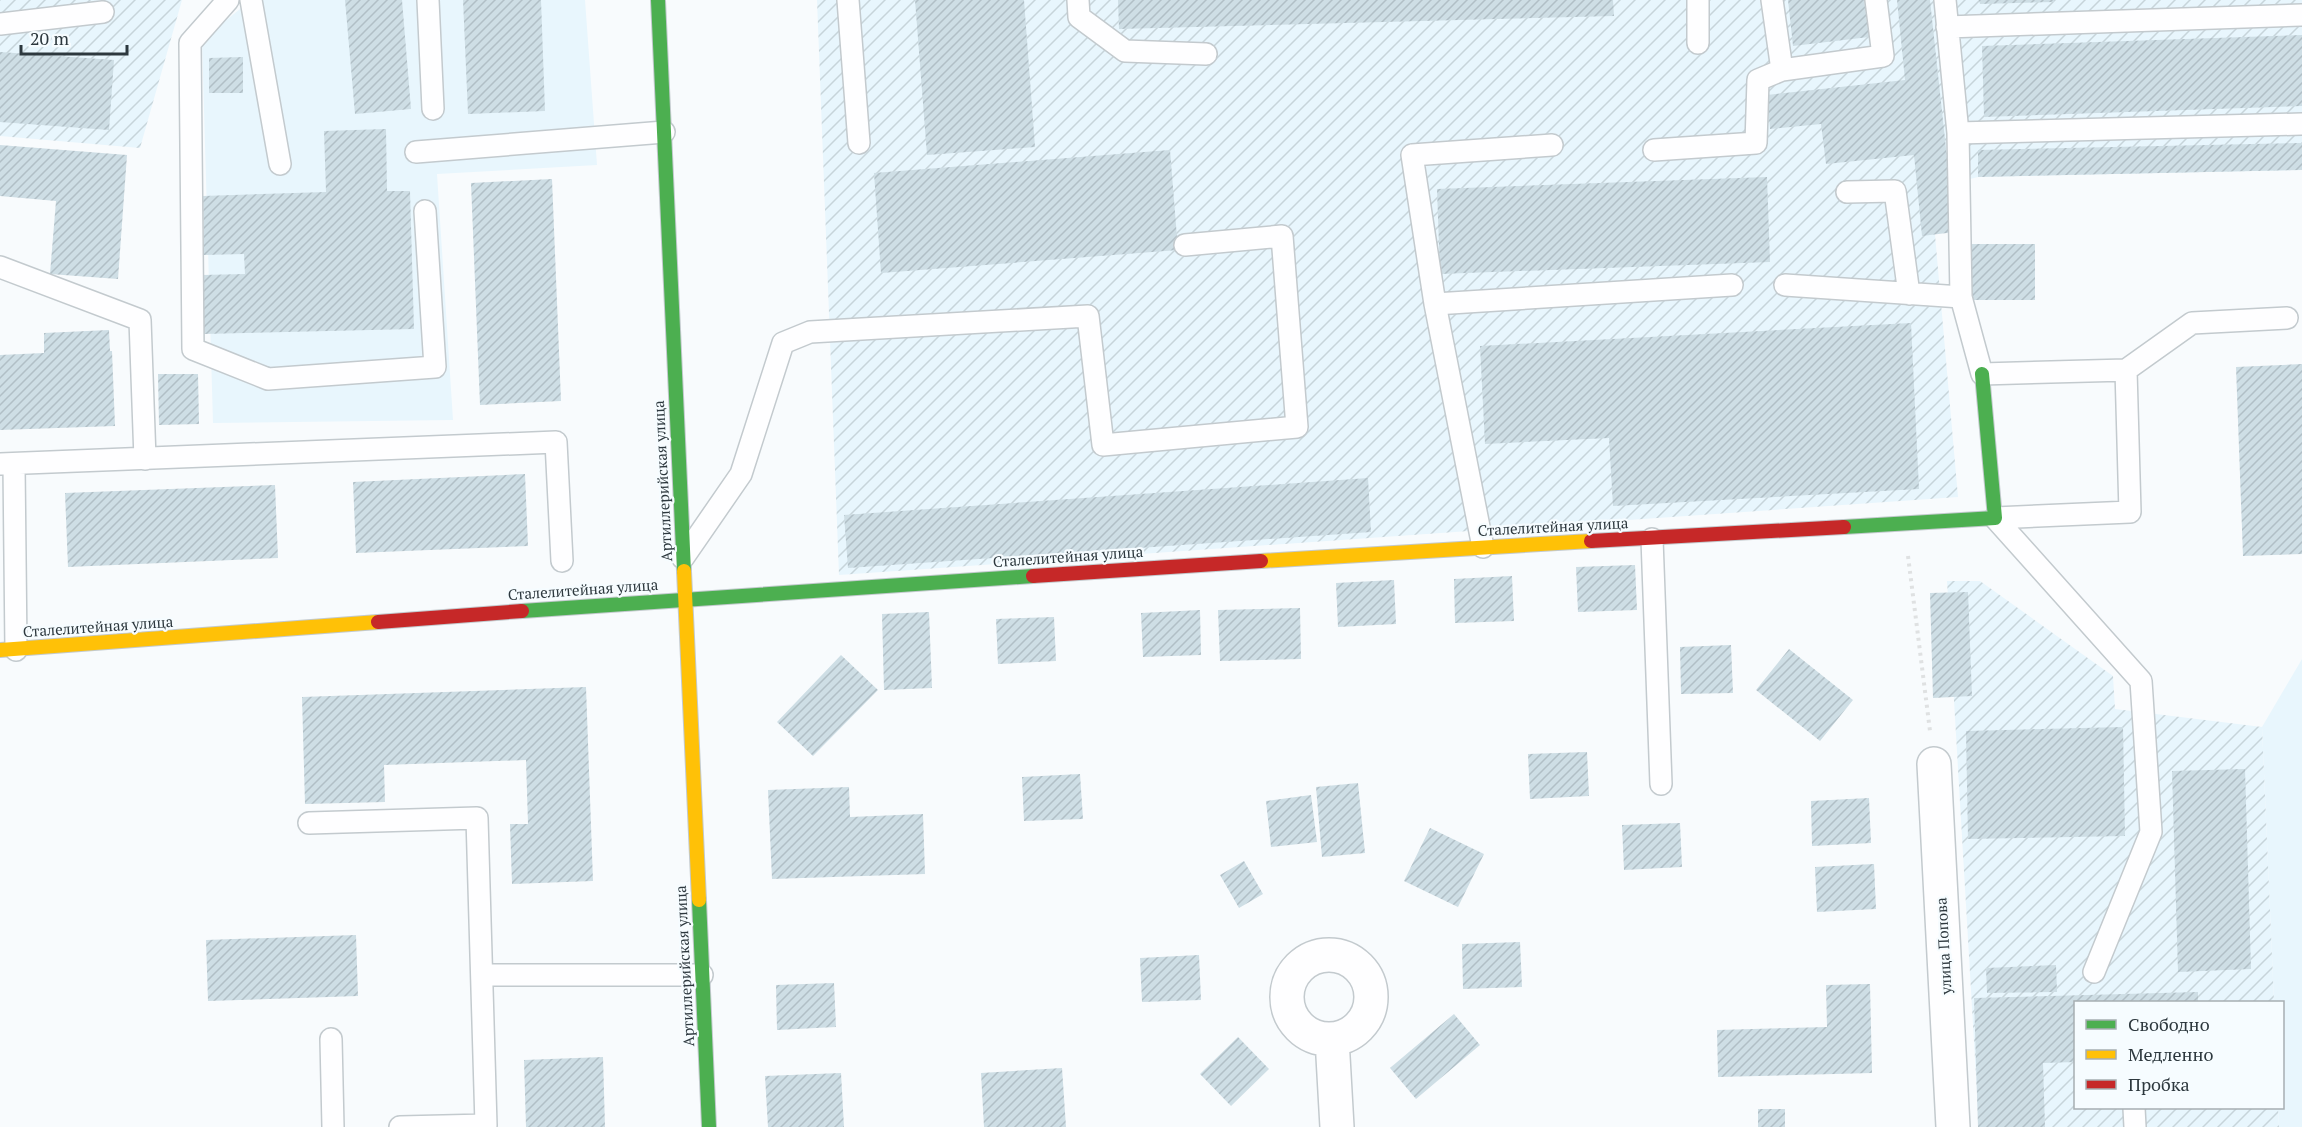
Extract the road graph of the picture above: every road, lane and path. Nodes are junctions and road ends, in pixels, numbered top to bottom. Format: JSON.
{"nodes":[{"id":1,"x":228,"y":0,"type":"edge"},
{"id":2,"x":251,"y":0,"type":"edge"},
{"id":3,"x":428,"y":0,"type":"edge"},
{"id":4,"x":848,"y":0,"type":"edge"},
{"id":5,"x":1078,"y":0,"type":"edge"},
{"id":6,"x":1698,"y":0,"type":"edge"},
{"id":7,"x":1772,"y":0,"type":"edge"},
{"id":8,"x":1876,"y":0,"type":"edge"},
{"id":9,"x":1945,"y":0,"type":"edge"},
{"id":10,"x":660,"y":4,"type":"edge"},
{"id":11,"x":103,"y":12,"type":"dead end"},
{"id":12,"x":2302,"y":15,"type":"edge"},
{"id":13,"x":0,"y":24,"type":"edge"},
{"id":14,"x":1947,"y":27,"type":"junction"},
{"id":15,"x":1698,"y":43,"type":"dead end"},
{"id":16,"x":1206,"y":54,"type":"dead end"},
{"id":17,"x":1782,"y":70,"type":"junction"},
{"id":18,"x":433,"y":109,"type":"dead end"},
{"id":19,"x":2302,"y":124,"type":"edge"},
{"id":20,"x":664,"y":132,"type":"junction"},
{"id":21,"x":1958,"y":133,"type":"junction"},
{"id":22,"x":858,"y":143,"type":"dead end"},
{"id":23,"x":1552,"y":145,"type":"dead end"},
{"id":24,"x":1654,"y":150,"type":"dead end"},
{"id":25,"x":416,"y":152,"type":"dead end"},
{"id":26,"x":280,"y":164,"type":"dead end"},
{"id":27,"x":1847,"y":192,"type":"dead end"},
{"id":28,"x":424,"y":212,"type":"dead end"},
{"id":29,"x":1185,"y":245,"type":"dead end"},
{"id":30,"x":0,"y":267,"type":"edge"},
{"id":31,"x":1732,"y":285,"type":"dead end"},
{"id":32,"x":1785,"y":285,"type":"dead end"},
{"id":33,"x":1909,"y":294,"type":"junction"},
{"id":34,"x":1961,"y":297,"type":"junction"},
{"id":35,"x":1435,"y":304,"type":"junction"},
{"id":36,"x":2287,"y":318,"type":"dead end"},
{"id":37,"x":2126,"y":370,"type":"junction"},
{"id":38,"x":1982,"y":374,"type":"junction"},
{"id":39,"x":145,"y":459,"type":"junction"},
{"id":40,"x":7,"y":464,"type":"edge"},
{"id":41,"x":1995,"y":518,"type":"junction"},
{"id":42,"x":1904,"y":523,"type":"junction"},
{"id":43,"x":1652,"y":538,"type":"junction"},
{"id":44,"x":1483,"y":547,"type":"junction"},
{"id":45,"x":683,"y":559,"type":"junction"},
{"id":46,"x":562,"y":561,"type":"dead end"},
{"id":47,"x":684,"y":599,"type":"junction"},
{"id":48,"x":8,"y":650,"type":"edge"},
{"id":49,"x":1934,"y":764,"type":"joint"},
{"id":50,"x":1661,"y":784,"type":"dead end"},
{"id":51,"x":309,"y":823,"type":"dead end"},
{"id":52,"x":2094,"y":972,"type":"dead end"},
{"id":53,"x":482,"y":975,"type":"junction"},
{"id":54,"x":702,"y":975,"type":"junction"},
{"id":55,"x":331,"y":1039,"type":"dead end"},
{"id":56,"x":1332,"y":1039,"type":"dead end"},
{"id":57,"x":2134,"y":1109,"type":"edge"},
{"id":58,"x":333,"y":1127,"type":"edge"},
{"id":59,"x":400,"y":1127,"type":"edge"},
{"id":60,"x":709,"y":1127,"type":"edge"},
{"id":61,"x":1338,"y":1127,"type":"edge"},
{"id":62,"x":1953,"y":1127,"type":"edge"},
{"id":63,"x":2135,"y":1127,"type":"edge"}],
"edges":[{"from":1,"to":28,"type":"lane"},
{"from":2,"to":26,"type":"lane"},
{"from":3,"to":18,"type":"lane"},
{"from":4,"to":22,"type":"lane"},
{"from":5,"to":16,"type":"lane"},
{"from":6,"to":15,"type":"lane"},
{"from":7,"to":17,"type":"lane"},
{"from":8,"to":17,"type":"lane"},
{"from":9,"to":14,"type":"lane"},
{"from":10,"to":20,"type":"street","name":"Артиллерийская улица"},
{"from":11,"to":13,"type":"lane"},
{"from":12,"to":14,"type":"lane"},
{"from":14,"to":21,"type":"lane"},
{"from":17,"to":24,"type":"lane"},
{"from":19,"to":21,"type":"lane"},
{"from":20,"to":25,"type":"lane"},
{"from":20,"to":45,"type":"street","name":"Артиллерийская улица"},
{"from":21,"to":34,"type":"lane"},
{"from":23,"to":35,"type":"lane"},
{"from":27,"to":33,"type":"lane"},
{"from":29,"to":45,"type":"lane"},
{"from":30,"to":39,"type":"lane"},
{"from":31,"to":35,"type":"lane"},
{"from":32,"to":33,"type":"lane"},
{"from":33,"to":34,"type":"lane"},
{"from":34,"to":38,"type":"lane"},
{"from":35,"to":44,"type":"lane"},
{"from":36,"to":37,"type":"lane"},
{"from":37,"to":38,"type":"lane"},
{"from":37,"to":41,"type":"lane"},
{"from":38,"to":41,"type":"street"},
{"from":39,"to":40,"type":"lane"},
{"from":39,"to":46,"type":"lane"},
{"from":40,"to":48,"type":"lane"},
{"from":41,"to":42,"type":"street","name":"Сталелитейная улица"},
{"from":41,"to":52,"type":"lane"},
{"from":42,"to":43,"type":"street","name":"Сталелитейная улица"},
{"from":42,"to":49,"type":"path"},
{"from":43,"to":44,"type":"street","name":"Сталелитейная улица"},
{"from":43,"to":50,"type":"lane"},
{"from":44,"to":47,"type":"street","name":"Сталелитейная улица"},
{"from":45,"to":47,"type":"street","name":"Артиллерийская улица"},
{"from":47,"to":48,"type":"street","name":"Сталелитейная улица"},
{"from":47,"to":54,"type":"street","name":"Артиллерийская улица"},
{"from":49,"to":62,"type":"street","name":"улица Попова"},
{"from":51,"to":53,"type":"lane"},
{"from":53,"to":54,"type":"lane"},
{"from":53,"to":59,"type":"lane"},
{"from":54,"to":60,"type":"street","name":"Артиллерийская улица"},
{"from":55,"to":58,"type":"lane"},
{"from":56,"to":61,"type":"street"},
{"from":57,"to":63,"type":"lane"}]}
